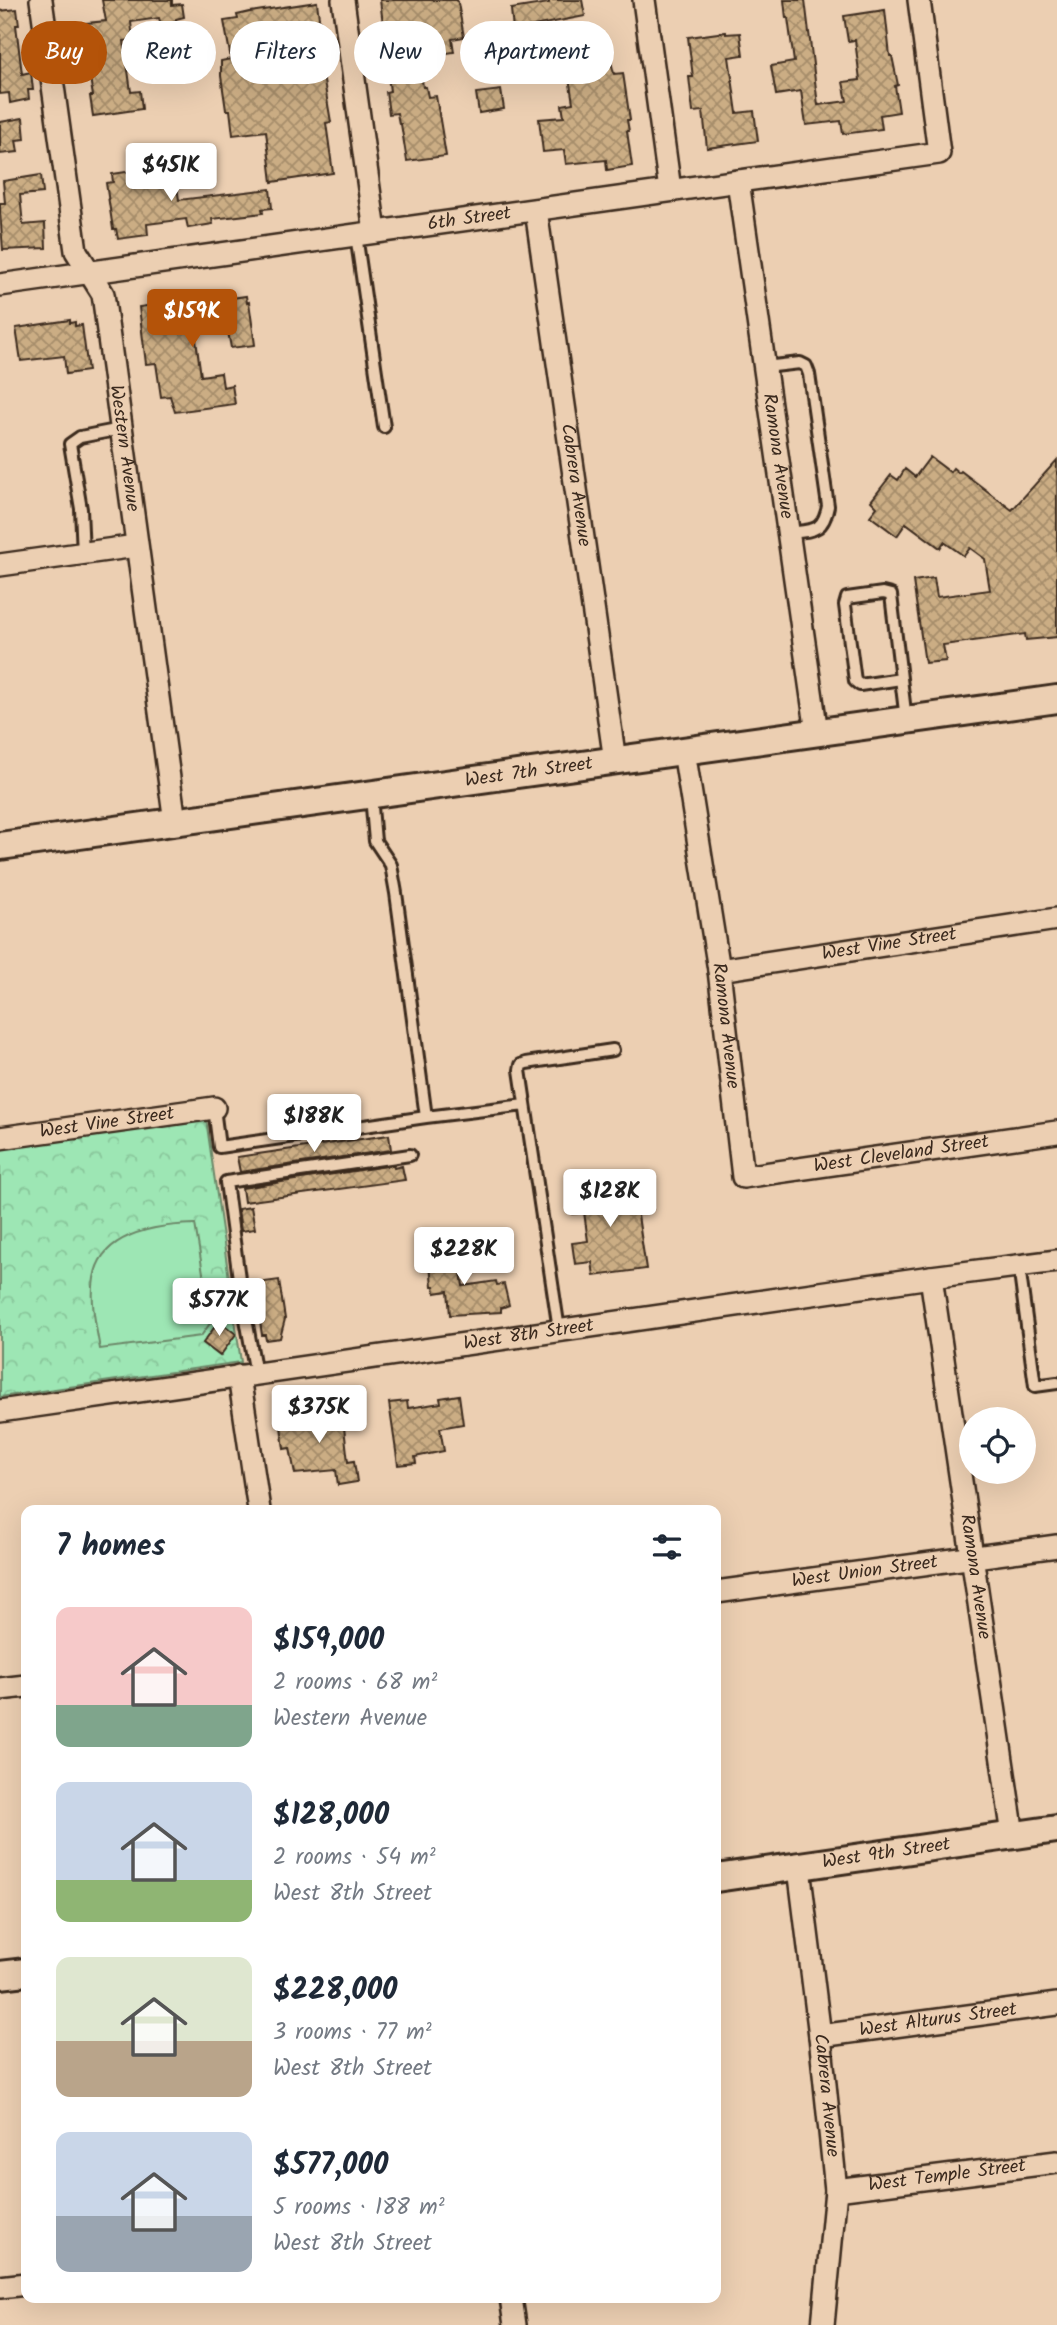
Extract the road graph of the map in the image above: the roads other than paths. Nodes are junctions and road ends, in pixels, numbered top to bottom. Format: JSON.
{"nodes":[{"id":1,"x":41,"y":0,"type":"edge"},
{"id":2,"x":343,"y":0,"type":"edge"},
{"id":3,"x":644,"y":0,"type":"edge"},
{"id":4,"x":919,"y":0,"type":"edge"},
{"id":5,"x":738,"y":181,"type":"junction"},
{"id":6,"x":670,"y":190,"type":"junction"},
{"id":7,"x":536,"y":210,"type":"junction"},
{"id":8,"x":365,"y":234,"type":"junction"},
{"id":9,"x":89,"y":272,"type":"junction"},
{"id":10,"x":0,"y":285,"type":"edge"},
{"id":11,"x":765,"y":368,"type":"junction"},
{"id":12,"x":384,"y":427,"type":"dead end"},
{"id":13,"x":121,"y":429,"type":"junction"},
{"id":14,"x":788,"y":533,"type":"junction"},
{"id":15,"x":136,"y":546,"type":"junction"},
{"id":16,"x":83,"y":554,"type":"junction"},
{"id":17,"x":0,"y":565,"type":"edge"},
{"id":18,"x":901,"y":680,"type":"junction"},
{"id":19,"x":1057,"y":699,"type":"edge"},
{"id":20,"x":906,"y":720,"type":"junction"},
{"id":21,"x":817,"y":733,"type":"junction"},
{"id":22,"x":684,"y":751,"type":"junction"},
{"id":23,"x":615,"y":761,"type":"junction"},
{"id":24,"x":371,"y":795,"type":"junction"},
{"id":25,"x":175,"y":822,"type":"junction"},
{"id":26,"x":0,"y":846,"type":"edge"},
{"id":27,"x":1057,"y":919,"type":"edge"},
{"id":28,"x":719,"y":970,"type":"junction"},
{"id":29,"x":613,"y":1050,"type":"dead end"},
{"id":30,"x":525,"y":1105,"type":"junction"},
{"id":31,"x":214,"y":1108,"type":"joint"},
{"id":32,"x":426,"y":1117,"type":"junction"},
{"id":33,"x":1057,"y":1132,"type":"edge"},
{"id":34,"x":0,"y":1138,"type":"edge"},
{"id":35,"x":410,"y":1155,"type":"dead end"},
{"id":36,"x":743,"y":1177,"type":"joint"},
{"id":37,"x":1057,"y":1261,"type":"edge"},
{"id":38,"x":1020,"y":1266,"type":"junction"},
{"id":39,"x":931,"y":1277,"type":"junction"},
{"id":40,"x":559,"y":1330,"type":"junction"},
{"id":41,"x":247,"y":1375,"type":"junction"},
{"id":42,"x":1057,"y":1382,"type":"edge"},
{"id":43,"x":0,"y":1411,"type":"edge"},
{"id":44,"x":259,"y":1505,"type":"edge"},
{"id":45,"x":1057,"y":1546,"type":"edge"},
{"id":46,"x":973,"y":1558,"type":"junction"},
{"id":47,"x":721,"y":1591,"type":"edge"},
{"id":48,"x":21,"y":1687,"type":"edge"},
{"id":49,"x":0,"y":1689,"type":"edge"},
{"id":50,"x":1057,"y":1829,"type":"edge"},
{"id":51,"x":1013,"y":1835,"type":"junction"},
{"id":52,"x":799,"y":1868,"type":"junction"},
{"id":53,"x":721,"y":1877,"type":"edge"},
{"id":54,"x":21,"y":1973,"type":"edge"},
{"id":55,"x":0,"y":1975,"type":"edge"},
{"id":56,"x":1057,"y":2004,"type":"edge"},
{"id":57,"x":820,"y":2036,"type":"junction"},
{"id":58,"x":1057,"y":2162,"type":"edge"},
{"id":59,"x":836,"y":2190,"type":"junction"},
{"id":60,"x":21,"y":2285,"type":"edge"},
{"id":61,"x":0,"y":2287,"type":"edge"},
{"id":62,"x":512,"y":2303,"type":"edge"},
{"id":63,"x":515,"y":2325,"type":"edge"},
{"id":64,"x":823,"y":2325,"type":"edge"}],
"edges":[{"from":1,"to":9,"type":"street","name":"Western Avenue"},
{"from":2,"to":8,"type":"street"},
{"from":3,"to":6,"type":"street"},
{"from":4,"to":5,"type":"street","name":"6th Street"},
{"from":5,"to":6,"type":"street","name":"6th Street"},
{"from":5,"to":11,"type":"street","name":"Ramona Avenue"},
{"from":6,"to":7,"type":"street","name":"6th Street"},
{"from":7,"to":8,"type":"street","name":"6th Street"},
{"from":7,"to":23,"type":"street","name":"Cabrera Avenue"},
{"from":8,"to":9,"type":"street","name":"6th Street"},
{"from":8,"to":12,"type":"lane"},
{"from":9,"to":10,"type":"street","name":"6th Street"},
{"from":9,"to":13,"type":"street","name":"Western Avenue"},
{"from":11,"to":14,"type":"street","name":"Ramona Avenue"},
{"from":11,"to":14,"type":"lane"},
{"from":13,"to":15,"type":"street","name":"Western Avenue"},
{"from":13,"to":16,"type":"lane"},
{"from":14,"to":21,"type":"street","name":"Ramona Avenue"},
{"from":15,"to":16,"type":"street"},
{"from":15,"to":25,"type":"street","name":"Western Avenue"},
{"from":16,"to":17,"type":"street"},
{"from":18,"to":18,"type":"lane"},
{"from":18,"to":20,"type":"lane"},
{"from":19,"to":20,"type":"street","name":"West 7th Street"},
{"from":20,"to":21,"type":"street","name":"West 7th Street"},
{"from":21,"to":22,"type":"street","name":"West 7th Street"},
{"from":22,"to":23,"type":"street","name":"West 7th Street"},
{"from":22,"to":28,"type":"street","name":"Ramona Avenue"},
{"from":23,"to":24,"type":"street","name":"West 7th Street"},
{"from":24,"to":25,"type":"street","name":"West 7th Street"},
{"from":24,"to":32,"type":"lane"},
{"from":25,"to":26,"type":"street","name":"West 7th Street"},
{"from":27,"to":28,"type":"street","name":"West Vine Street"},
{"from":28,"to":36,"type":"street","name":"Ramona Avenue"},
{"from":29,"to":30,"type":"lane"},
{"from":30,"to":32,"type":"lane"},
{"from":30,"to":40,"type":"lane"},
{"from":31,"to":32,"type":"lane"},
{"from":31,"to":34,"type":"street","name":"West Vine Street"},
{"from":33,"to":36,"type":"street","name":"West Cleveland Street"},
{"from":35,"to":41,"type":"lane"},
{"from":37,"to":38,"type":"street","name":"West 8th Street"},
{"from":38,"to":39,"type":"street","name":"West 8th Street"},
{"from":38,"to":42,"type":"lane"},
{"from":39,"to":40,"type":"street","name":"West 8th Street"},
{"from":39,"to":46,"type":"street","name":"Ramona Avenue"},
{"from":40,"to":41,"type":"street","name":"West 8th Street"},
{"from":41,"to":43,"type":"street","name":"West 8th Street"},
{"from":41,"to":44,"type":"street"},
{"from":45,"to":46,"type":"street","name":"West Union Street"},
{"from":46,"to":47,"type":"street","name":"West Union Street"},
{"from":46,"to":51,"type":"street","name":"Ramona Avenue"},
{"from":48,"to":49,"type":"street"},
{"from":50,"to":51,"type":"street","name":"West 9th Street"},
{"from":51,"to":52,"type":"street","name":"West 9th Street"},
{"from":52,"to":53,"type":"street","name":"West 9th Street"},
{"from":52,"to":57,"type":"street","name":"Cabrera Avenue"},
{"from":54,"to":55,"type":"street"},
{"from":56,"to":57,"type":"street","name":"West Alturus Street"},
{"from":57,"to":59,"type":"street","name":"Cabrera Avenue"},
{"from":58,"to":59,"type":"street","name":"West Temple Street"},
{"from":59,"to":64,"type":"street","name":"Cabrera Avenue"},
{"from":60,"to":61,"type":"street"},
{"from":62,"to":63,"type":"street"}]}
